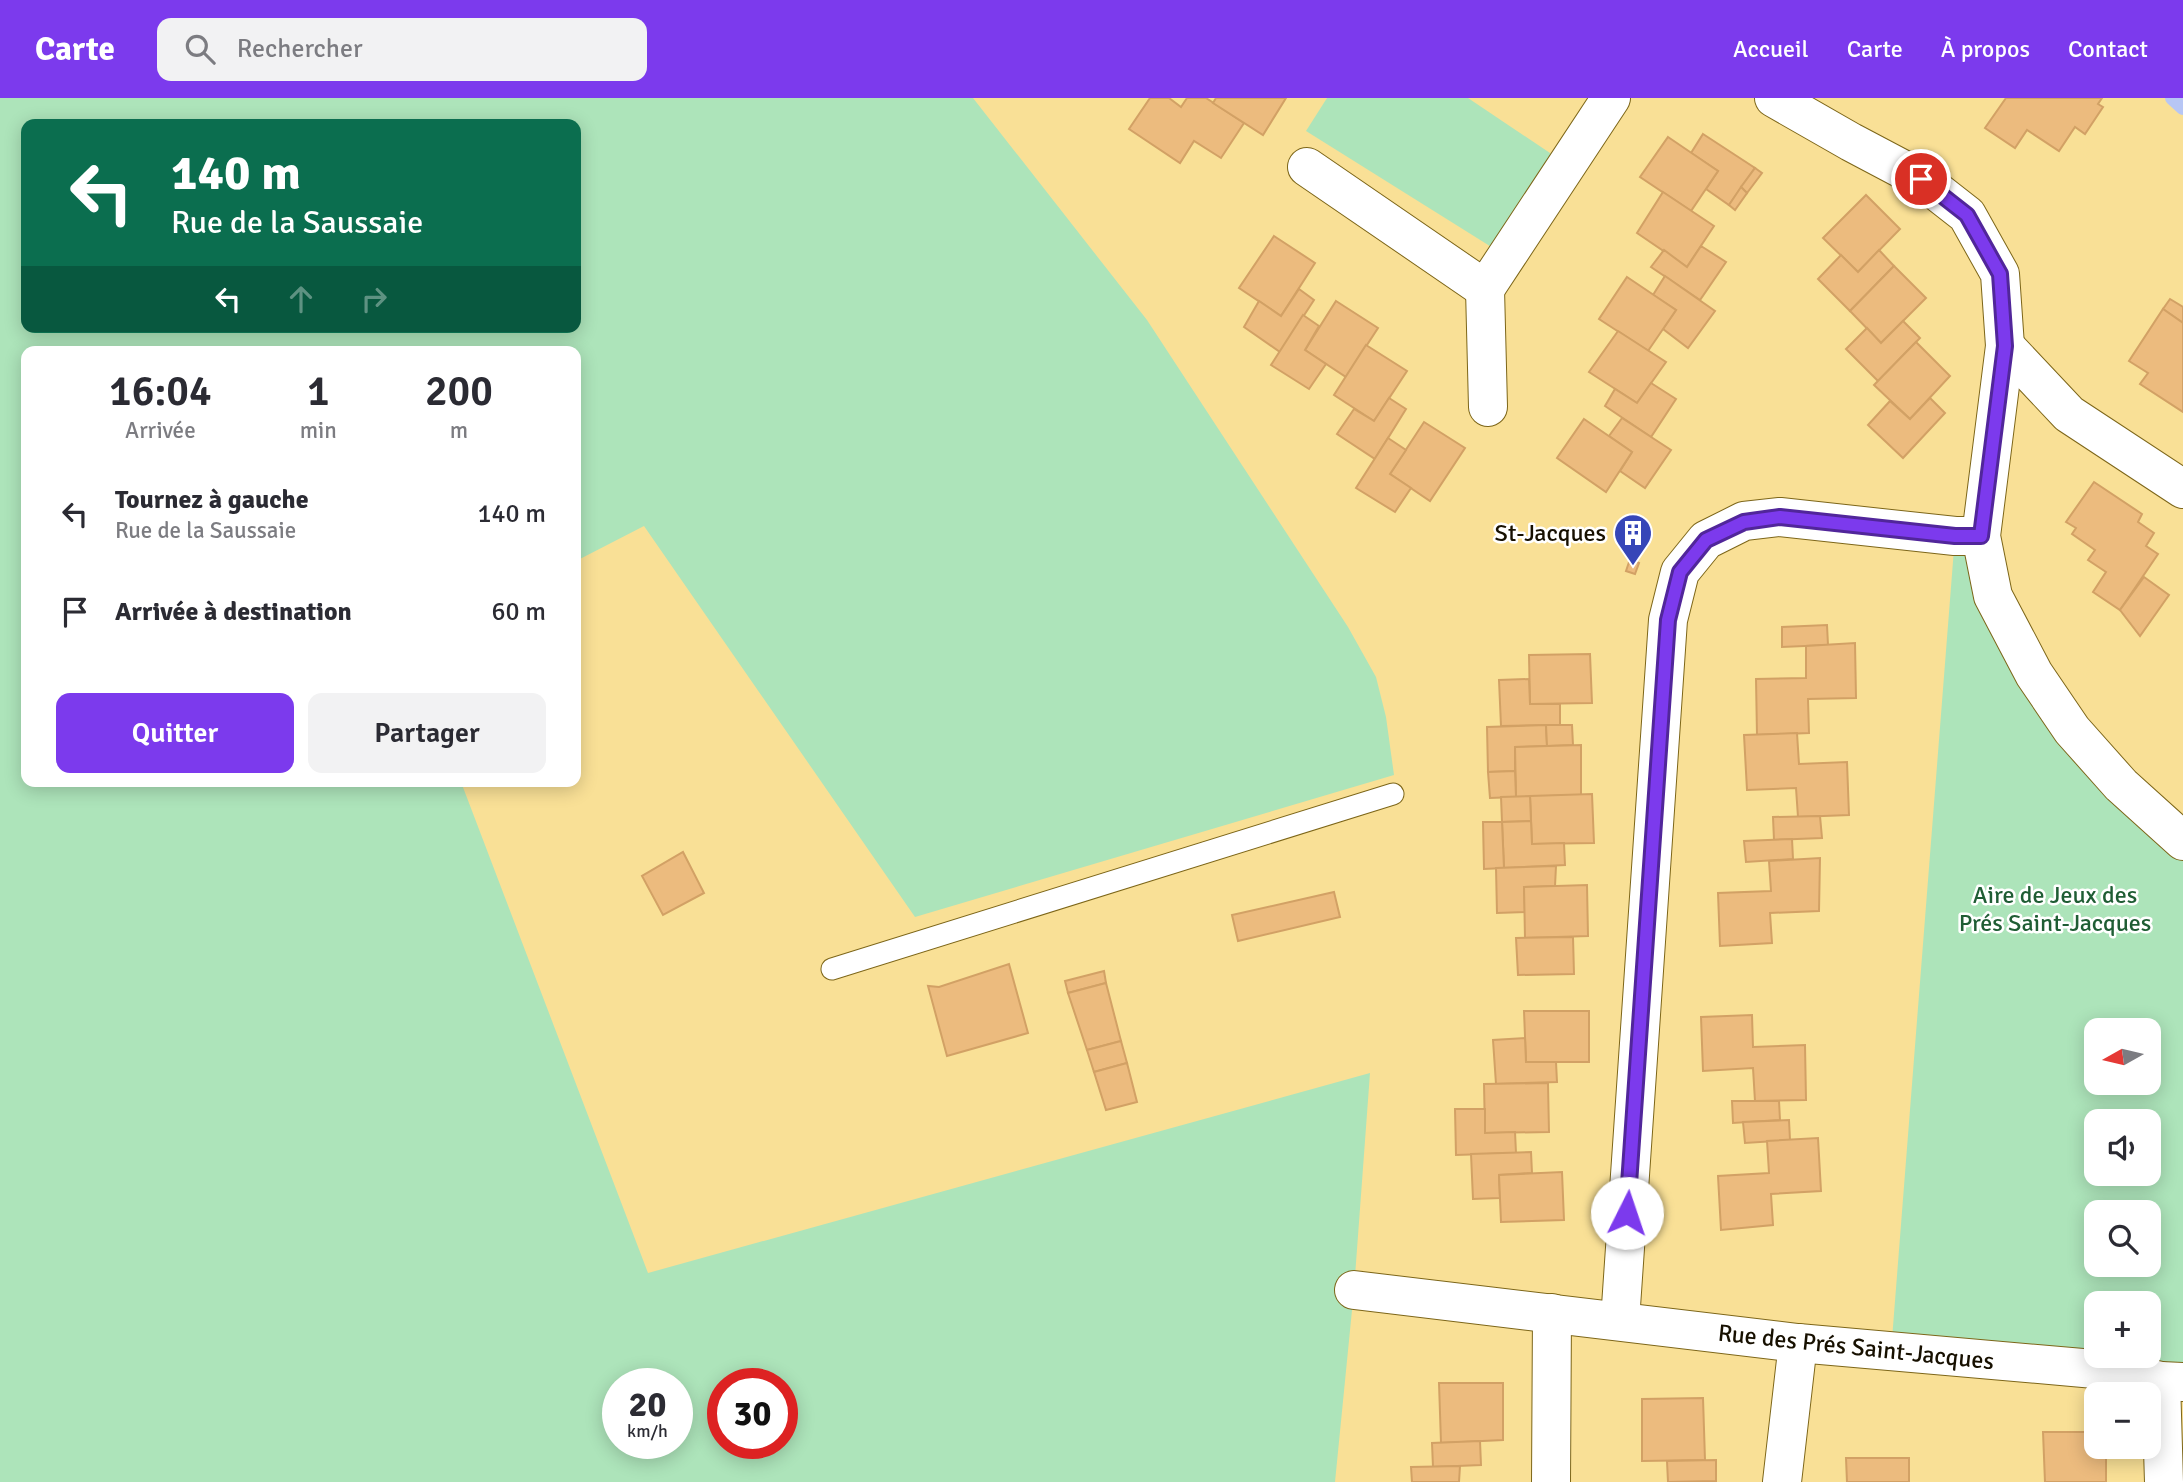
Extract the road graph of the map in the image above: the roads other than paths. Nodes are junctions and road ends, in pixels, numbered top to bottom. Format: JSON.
{"nodes":[{"id":1,"x":1611,"y":98,"type":"edge"},
{"id":2,"x":1774,"y":98,"type":"edge"},
{"id":3,"x":1307,"y":167,"type":"dead end"},
{"id":4,"x":1485,"y":289,"type":"junction"},
{"id":5,"x":2005,"y":346,"type":"junction"},
{"id":6,"x":1488,"y":407,"type":"dead end"},
{"id":7,"x":2183,"y":489,"type":"edge"},
{"id":8,"x":1981,"y":536,"type":"junction"},
{"id":9,"x":1393,"y":794,"type":"dead end"},
{"id":10,"x":2183,"y":841,"type":"edge"},
{"id":11,"x":832,"y":968,"type":"dead end"},
{"id":12,"x":1354,"y":1290,"type":"dead end"},
{"id":13,"x":1552,"y":1313,"type":"junction"},
{"id":14,"x":1620,"y":1321,"type":"junction"},
{"id":15,"x":1798,"y":1343,"type":"junction"},
{"id":16,"x":2172,"y":1382,"type":"edge"},
{"id":17,"x":1551,"y":1482,"type":"edge"},
{"id":18,"x":1782,"y":1482,"type":"edge"},
{"id":19,"x":2164,"y":1482,"type":"edge"}],
"edges":[{"from":1,"to":4,"type":"street"},
{"from":2,"to":5,"type":"street"},
{"from":3,"to":4,"type":"street"},
{"from":4,"to":6,"type":"street"},
{"from":5,"to":7,"type":"street"},
{"from":5,"to":8,"type":"street"},
{"from":8,"to":10,"type":"street"},
{"from":8,"to":14,"type":"street"},
{"from":9,"to":11,"type":"lane"},
{"from":12,"to":13,"type":"street","name":"Rue des Prés Saint-Jacques"},
{"from":13,"to":14,"type":"street","name":"Rue des Prés Saint-Jacques"},
{"from":13,"to":17,"type":"street"},
{"from":14,"to":15,"type":"street","name":"Rue des Prés Saint-Jacques"},
{"from":15,"to":16,"type":"street","name":"Rue des Prés Saint-Jacques"},
{"from":15,"to":18,"type":"street"},
{"from":16,"to":19,"type":"street","name":"Rue des Prés Saint-Jacques"}]}
